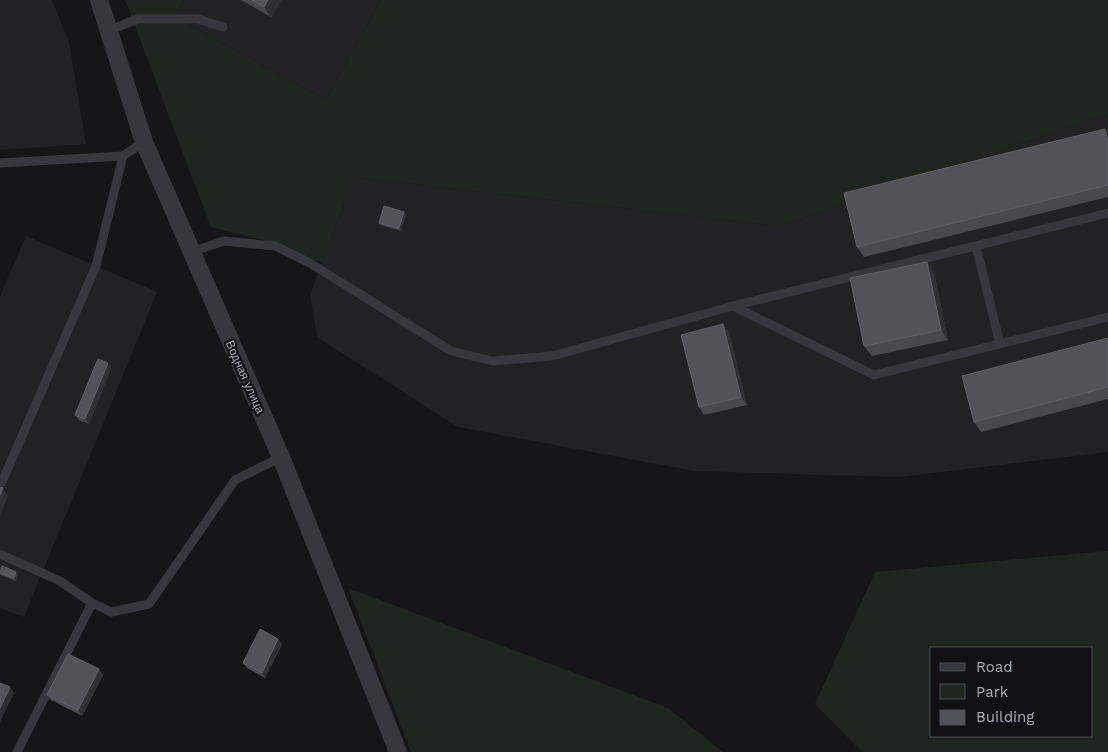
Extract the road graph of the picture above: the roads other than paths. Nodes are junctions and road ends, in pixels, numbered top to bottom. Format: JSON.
{"nodes":[{"id":1,"x":99,"y":0,"type":"edge"},
{"id":2,"x":223,"y":27,"type":"dead end"},
{"id":3,"x":110,"y":30,"type":"junction"},
{"id":4,"x":144,"y":142,"type":"junction"},
{"id":5,"x":124,"y":156,"type":"junction"},
{"id":6,"x":0,"y":163,"type":"edge"},
{"id":7,"x":1108,"y":213,"type":"edge"},
{"id":8,"x":976,"y":246,"type":"junction"},
{"id":9,"x":191,"y":252,"type":"junction"},
{"id":10,"x":732,"y":306,"type":"junction"},
{"id":11,"x":1108,"y":318,"type":"edge"},
{"id":12,"x":1000,"y":344,"type":"junction"},
{"id":13,"x":281,"y":457,"type":"junction"},
{"id":14,"x":2,"y":482,"type":"dead end"},
{"id":15,"x":0,"y":554,"type":"edge"},
{"id":16,"x":92,"y":603,"type":"junction"},
{"id":17,"x":21,"y":751,"type":"edge"},
{"id":18,"x":398,"y":752,"type":"edge"}],
"edges":[{"from":1,"to":3,"type":"street","name":"Водная улица"},
{"from":2,"to":3,"type":"lane"},
{"from":3,"to":4,"type":"street","name":"Водная улица"},
{"from":4,"to":5,"type":"lane"},
{"from":4,"to":9,"type":"street","name":"Водная улица"},
{"from":5,"to":6,"type":"lane"},
{"from":5,"to":14,"type":"lane"},
{"from":7,"to":8,"type":"lane"},
{"from":8,"to":10,"type":"lane"},
{"from":8,"to":12,"type":"lane"},
{"from":9,"to":10,"type":"lane"},
{"from":9,"to":13,"type":"street","name":"Водная улица"},
{"from":10,"to":12,"type":"lane"},
{"from":11,"to":12,"type":"lane"},
{"from":13,"to":16,"type":"lane"},
{"from":13,"to":18,"type":"street","name":"Водная улица"},
{"from":15,"to":16,"type":"lane"},
{"from":16,"to":17,"type":"lane"}]}
